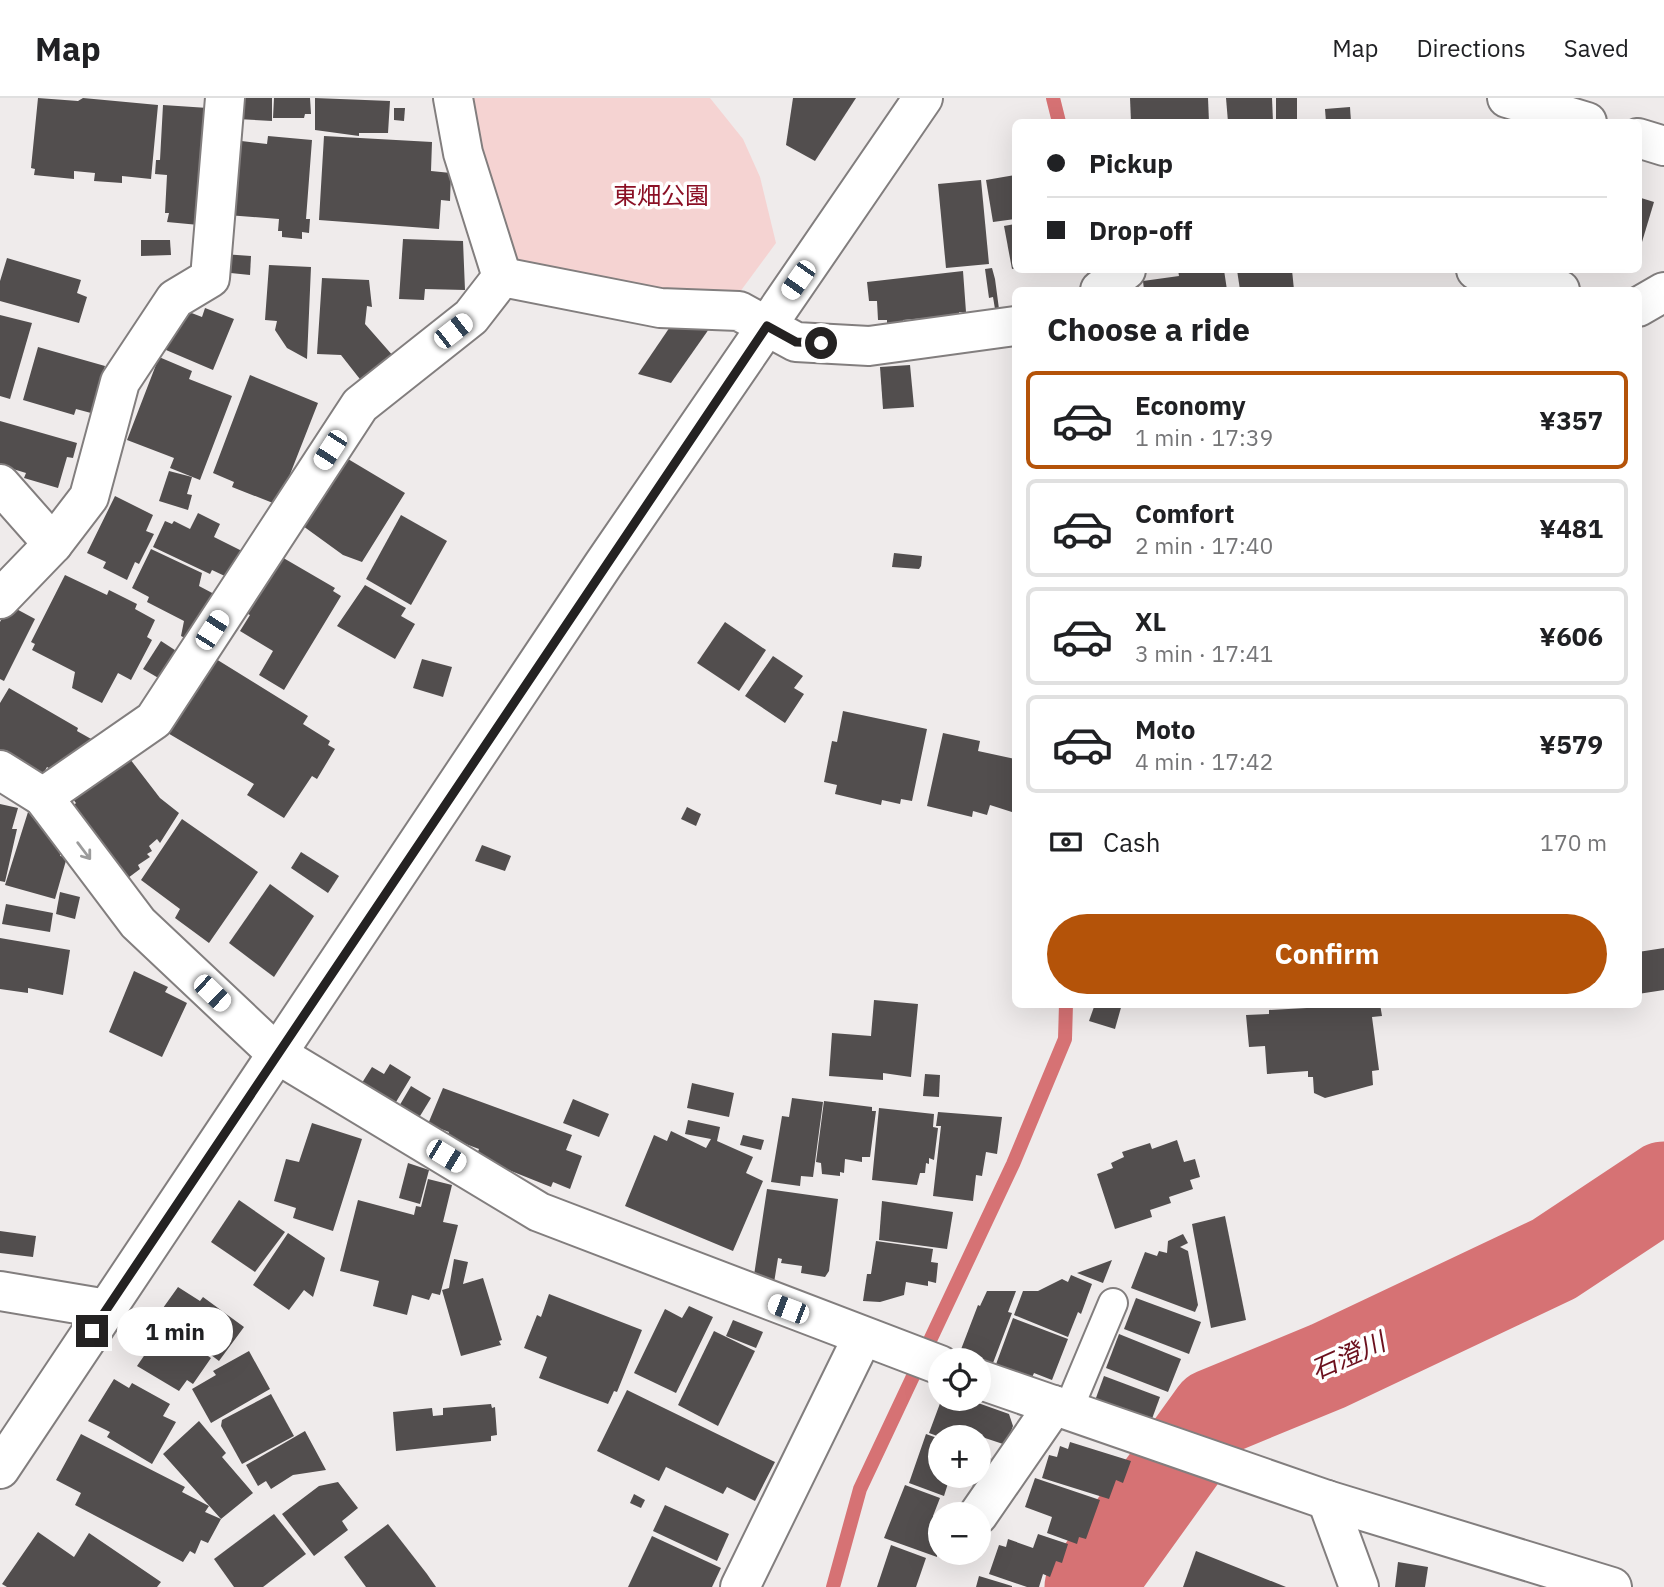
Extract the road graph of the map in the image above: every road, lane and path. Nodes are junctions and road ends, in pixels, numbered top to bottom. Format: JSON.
{"nodes":[{"id":1,"x":225,"y":98,"type":"edge"},
{"id":2,"x":453,"y":98,"type":"edge"},
{"id":3,"x":923,"y":98,"type":"edge"},
{"id":4,"x":1507,"y":98,"type":"edge"},
{"id":5,"x":1577,"y":119,"type":"edge"},
{"id":6,"x":1122,"y":273,"type":"edge"},
{"id":7,"x":1489,"y":273,"type":"edge"},
{"id":8,"x":502,"y":277,"type":"junction"},
{"id":9,"x":1104,"y":287,"type":"edge"},
{"id":10,"x":1547,"y":287,"type":"edge"},
{"id":11,"x":1664,"y":292,"type":"edge"},
{"id":12,"x":1642,"y":305,"type":"edge"},
{"id":13,"x":767,"y":326,"type":"junction"},
{"id":14,"x":1012,"y":326,"type":"edge"},
{"id":15,"x":0,"y":484,"type":"edge"},
{"id":16,"x":53,"y":544,"type":"junction"},
{"id":17,"x":0,"y":599,"type":"edge"},
{"id":18,"x":0,"y":770,"type":"edge"},
{"id":19,"x":43,"y":797,"type":"junction"},
{"id":20,"x":277,"y":1054,"type":"junction"},
{"id":21,"x":0,"y":1291,"type":"edge"},
{"id":22,"x":1113,"y":1303,"type":"dead end"},
{"id":23,"x":107,"y":1309,"type":"junction"},
{"id":24,"x":878,"y":1344,"type":"junction"},
{"id":25,"x":928,"y":1361,"type":"edge"},
{"id":26,"x":991,"y":1384,"type":"edge"},
{"id":27,"x":1061,"y":1408,"type":"junction"},
{"id":28,"x":0,"y":1469,"type":"edge"},
{"id":29,"x":1327,"y":1500,"type":"junction"},
{"id":30,"x":988,"y":1502,"type":"edge"},
{"id":31,"x":1350,"y":1580,"type":"edge"},
{"id":32,"x":740,"y":1587,"type":"edge"},
{"id":33,"x":1612,"y":1587,"type":"edge"}],
"edges":[{"from":1,"to":16,"type":"street"},
{"from":2,"to":8,"type":"street"},
{"from":3,"to":13,"type":"street"},
{"from":4,"to":5,"type":"street"},
{"from":6,"to":9,"type":"street"},
{"from":7,"to":10,"type":"street"},
{"from":8,"to":13,"type":"street"},
{"from":8,"to":19,"type":"street"},
{"from":11,"to":12,"type":"street"},
{"from":13,"to":14,"type":"street"},
{"from":13,"to":20,"type":"street"},
{"from":15,"to":16,"type":"street"},
{"from":16,"to":17,"type":"street"},
{"from":18,"to":19,"type":"street"},
{"from":19,"to":20,"type":"street","one_way":true},
{"from":20,"to":23,"type":"street"},
{"from":20,"to":24,"type":"street"},
{"from":21,"to":23,"type":"street"},
{"from":22,"to":27,"type":"lane"},
{"from":23,"to":28,"type":"street"},
{"from":24,"to":25,"type":"street"},
{"from":24,"to":32,"type":"street"},
{"from":26,"to":27,"type":"street"},
{"from":27,"to":29,"type":"street"},
{"from":27,"to":30,"type":"street"},
{"from":29,"to":31,"type":"street"},
{"from":29,"to":33,"type":"street"}]}
